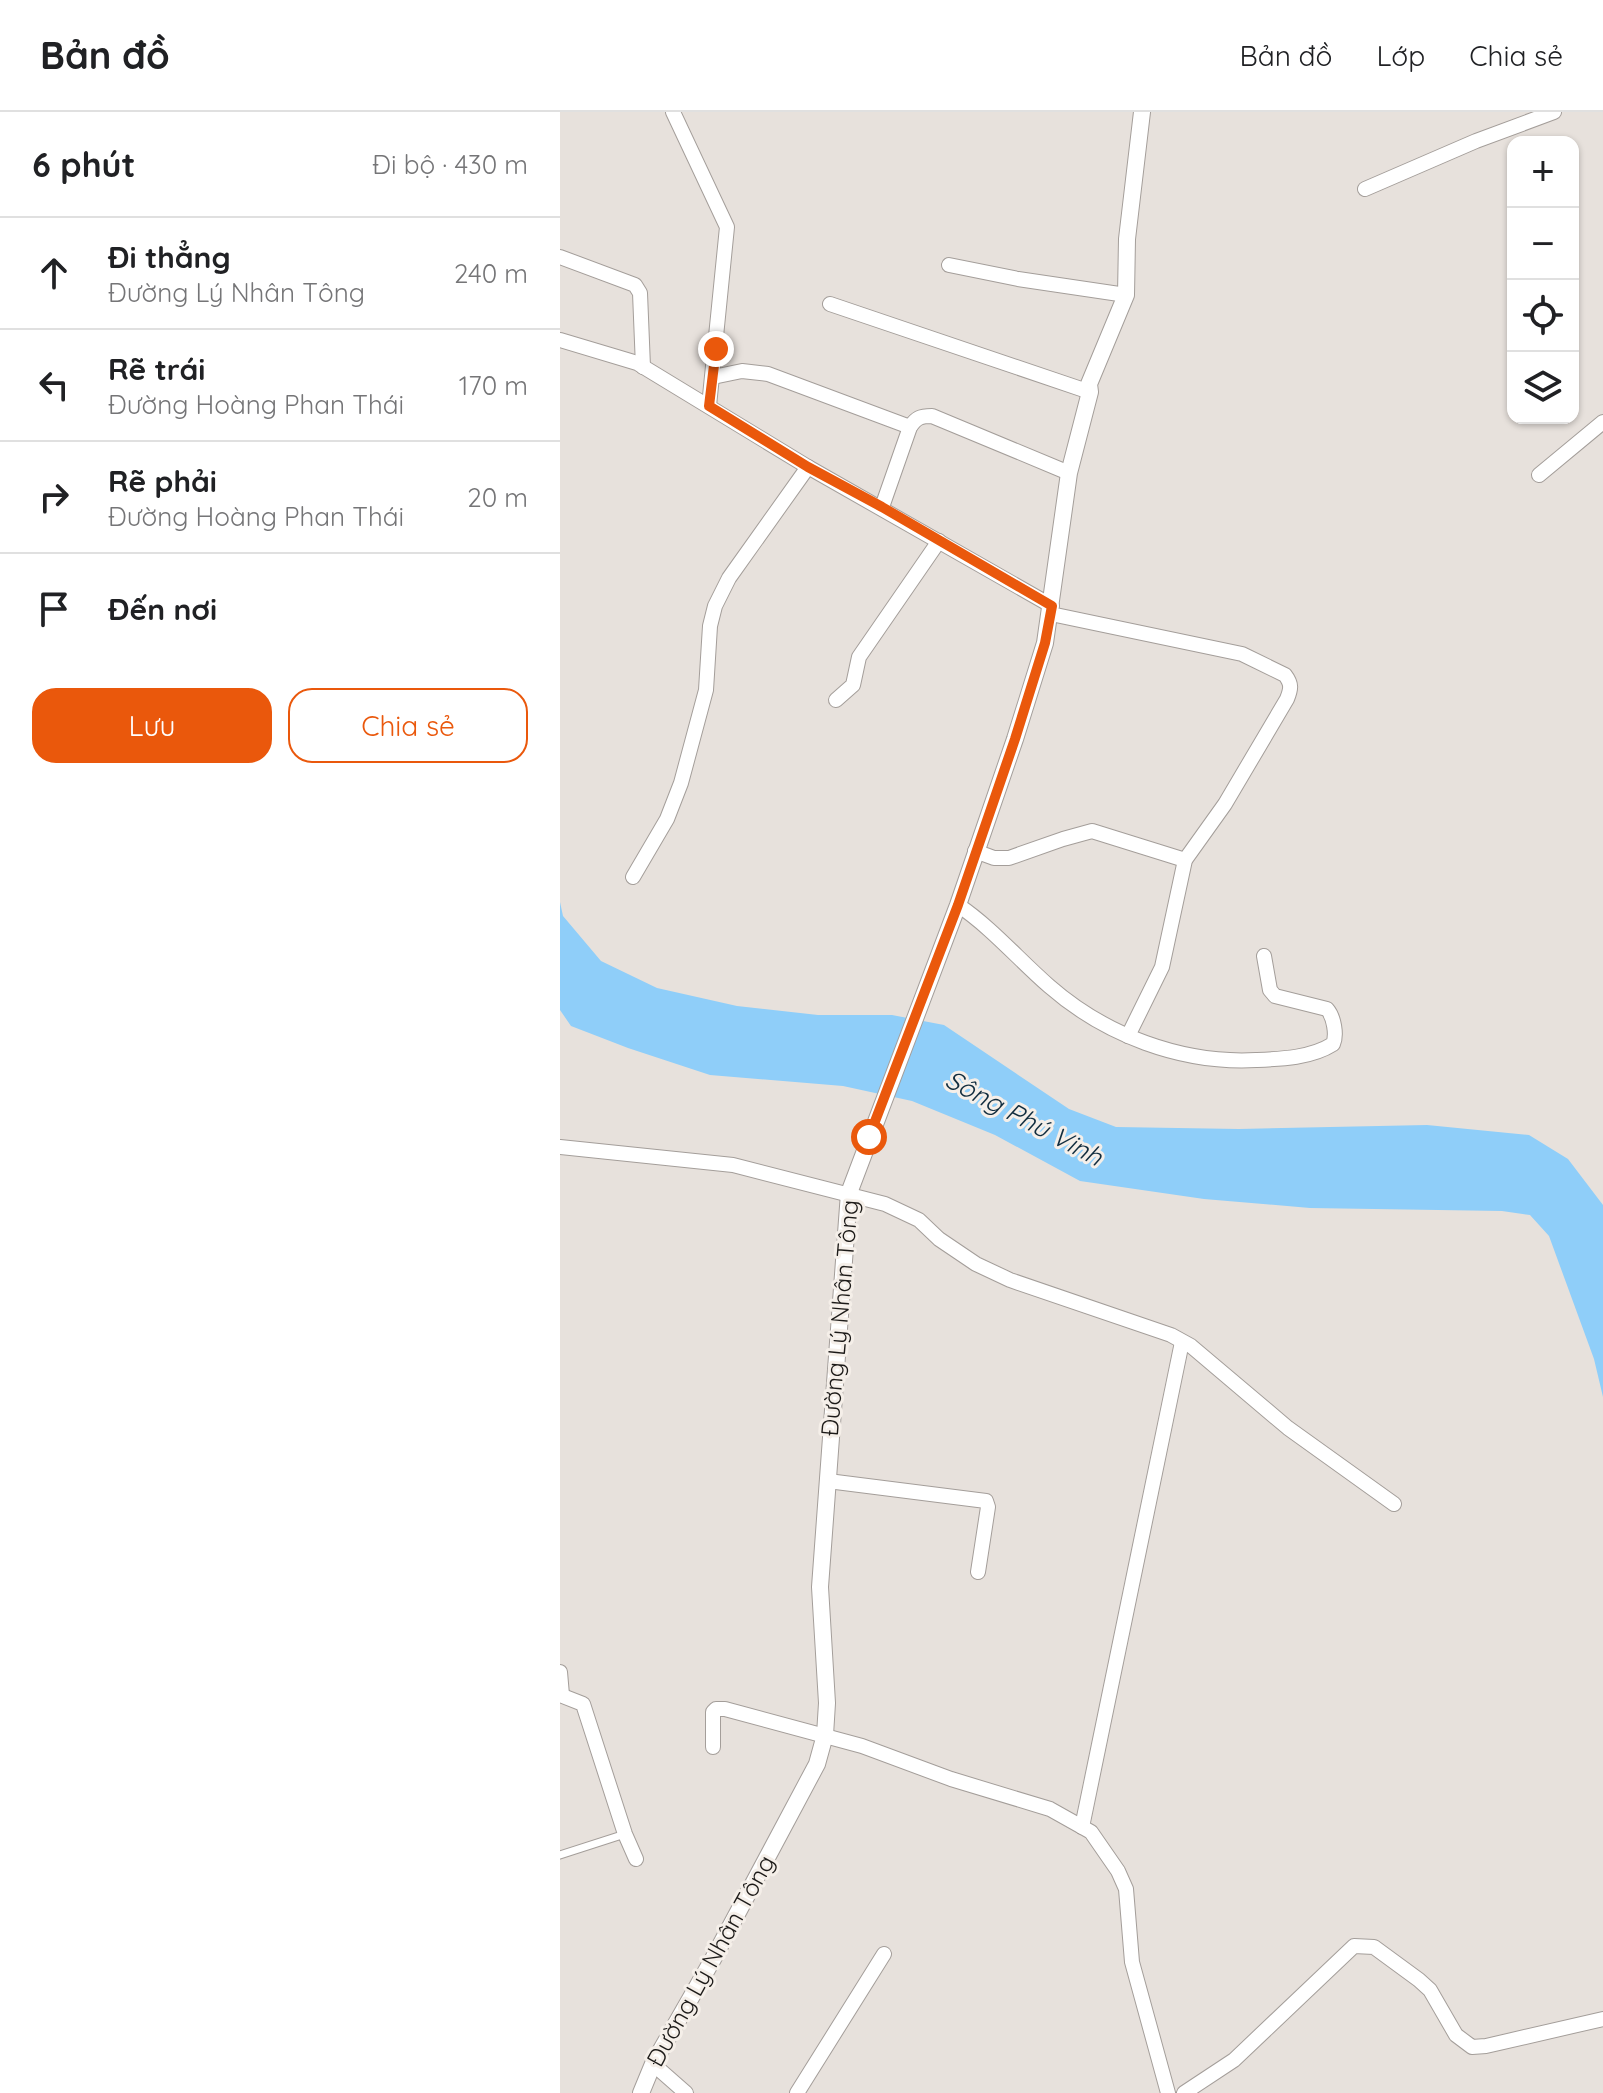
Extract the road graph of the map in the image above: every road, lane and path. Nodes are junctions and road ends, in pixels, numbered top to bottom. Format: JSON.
{"nodes":[{"id":1,"x":673,"y":112,"type":"edge"},
{"id":2,"x":1142,"y":112,"type":"edge"},
{"id":3,"x":1554,"y":112,"type":"edge"},
{"id":4,"x":1365,"y":189,"type":"dead end"},
{"id":5,"x":560,"y":257,"type":"edge"},
{"id":6,"x":949,"y":265,"type":"dead end"},
{"id":7,"x":1126,"y":295,"type":"junction"},
{"id":8,"x":830,"y":304,"type":"dead end"},
{"id":9,"x":560,"y":340,"type":"edge"},
{"id":10,"x":643,"y":367,"type":"junction"},
{"id":11,"x":713,"y":377,"type":"junction"},
{"id":12,"x":1090,"y":392,"type":"junction"},
{"id":13,"x":709,"y":406,"type":"junction"},
{"id":14,"x":1603,"y":422,"type":"edge"},
{"id":15,"x":910,"y":427,"type":"junction"},
{"id":16,"x":808,"y":467,"type":"junction"},
{"id":17,"x":1069,"y":473,"type":"junction"},
{"id":18,"x":1539,"y":475,"type":"dead end"},
{"id":19,"x":882,"y":507,"type":"junction"},
{"id":20,"x":939,"y":541,"type":"junction"},
{"id":21,"x":1051,"y":610,"type":"junction"},
{"id":22,"x":836,"y":700,"type":"dead end"},
{"id":23,"x":975,"y":851,"type":"junction"},
{"id":24,"x":1185,"y":860,"type":"junction"},
{"id":25,"x":633,"y":877,"type":"dead end"},
{"id":26,"x":958,"y":905,"type":"junction"},
{"id":27,"x":1264,"y":956,"type":"dead end"},
{"id":28,"x":1128,"y":1036,"type":"junction"},
{"id":29,"x":560,"y":1147,"type":"edge"},
{"id":30,"x":849,"y":1193,"type":"junction"},
{"id":31,"x":1182,"y":1342,"type":"junction"},
{"id":32,"x":828,"y":1481,"type":"junction"},
{"id":33,"x":1394,"y":1504,"type":"dead end"},
{"id":34,"x":978,"y":1572,"type":"dead end"},
{"id":35,"x":560,"y":1672,"type":"edge"},
{"id":36,"x":565,"y":1697,"type":"edge"},
{"id":37,"x":825,"y":1735,"type":"junction"},
{"id":38,"x":713,"y":1747,"type":"dead end"},
{"id":39,"x":1082,"y":1827,"type":"junction"},
{"id":40,"x":625,"y":1834,"type":"junction"},
{"id":41,"x":560,"y":1855,"type":"edge"},
{"id":42,"x":636,"y":1859,"type":"dead end"},
{"id":43,"x":884,"y":1954,"type":"dead end"},
{"id":44,"x":1603,"y":2019,"type":"edge"},
{"id":45,"x":653,"y":2064,"type":"junction"},
{"id":46,"x":641,"y":2093,"type":"edge"},
{"id":47,"x":686,"y":2093,"type":"edge"},
{"id":48,"x":797,"y":2093,"type":"edge"},
{"id":49,"x":1168,"y":2093,"type":"edge"},
{"id":50,"x":1184,"y":2093,"type":"edge"}],
"edges":[{"from":1,"to":11,"type":"street"},
{"from":2,"to":7,"type":"street","name":"Đường Lý Nhân Tông"},
{"from":3,"to":4,"type":"street"},
{"from":5,"to":10,"type":"street"},
{"from":6,"to":7,"type":"street"},
{"from":7,"to":12,"type":"street","name":"Đường Lý Nhân Tông"},
{"from":8,"to":12,"type":"street"},
{"from":9,"to":10,"type":"street"},
{"from":10,"to":13,"type":"street"},
{"from":11,"to":13,"type":"street"},
{"from":11,"to":15,"type":"street"},
{"from":12,"to":17,"type":"street","name":"Đường Lý Nhân Tông"},
{"from":13,"to":16,"type":"street"},
{"from":14,"to":18,"type":"street"},
{"from":15,"to":17,"type":"street"},
{"from":15,"to":19,"type":"street"},
{"from":16,"to":19,"type":"street"},
{"from":16,"to":25,"type":"street"},
{"from":17,"to":21,"type":"street","name":"Đường Lý Nhân Tông"},
{"from":19,"to":20,"type":"street"},
{"from":20,"to":21,"type":"street"},
{"from":20,"to":22,"type":"street"},
{"from":21,"to":23,"type":"street","name":"Đường Lý Nhân Tông"},
{"from":21,"to":24,"type":"street"},
{"from":23,"to":24,"type":"street"},
{"from":23,"to":26,"type":"street","name":"Đường Lý Nhân Tông"},
{"from":24,"to":28,"type":"street"},
{"from":26,"to":28,"type":"street"},
{"from":26,"to":30,"type":"street","name":"Đường Lý Nhân Tông"},
{"from":27,"to":28,"type":"street"},
{"from":29,"to":30,"type":"street"},
{"from":30,"to":31,"type":"street"},
{"from":30,"to":32,"type":"street","name":"Đường Lý Nhân Tông"},
{"from":31,"to":33,"type":"street"},
{"from":31,"to":39,"type":"street"},
{"from":32,"to":34,"type":"street"},
{"from":32,"to":37,"type":"street","name":"Đường Lý Nhân Tông"},
{"from":35,"to":36,"type":"street"},
{"from":36,"to":40,"type":"street"},
{"from":37,"to":38,"type":"street"},
{"from":37,"to":39,"type":"street"},
{"from":37,"to":45,"type":"street","name":"Đường Lý Nhân Tông"},
{"from":39,"to":49,"type":"street"},
{"from":40,"to":41,"type":"lane"},
{"from":40,"to":42,"type":"street"},
{"from":43,"to":48,"type":"street"},
{"from":44,"to":50,"type":"street"},
{"from":45,"to":46,"type":"street","name":"Đường Lý Nhân Tông"},
{"from":45,"to":47,"type":"street"}]}
